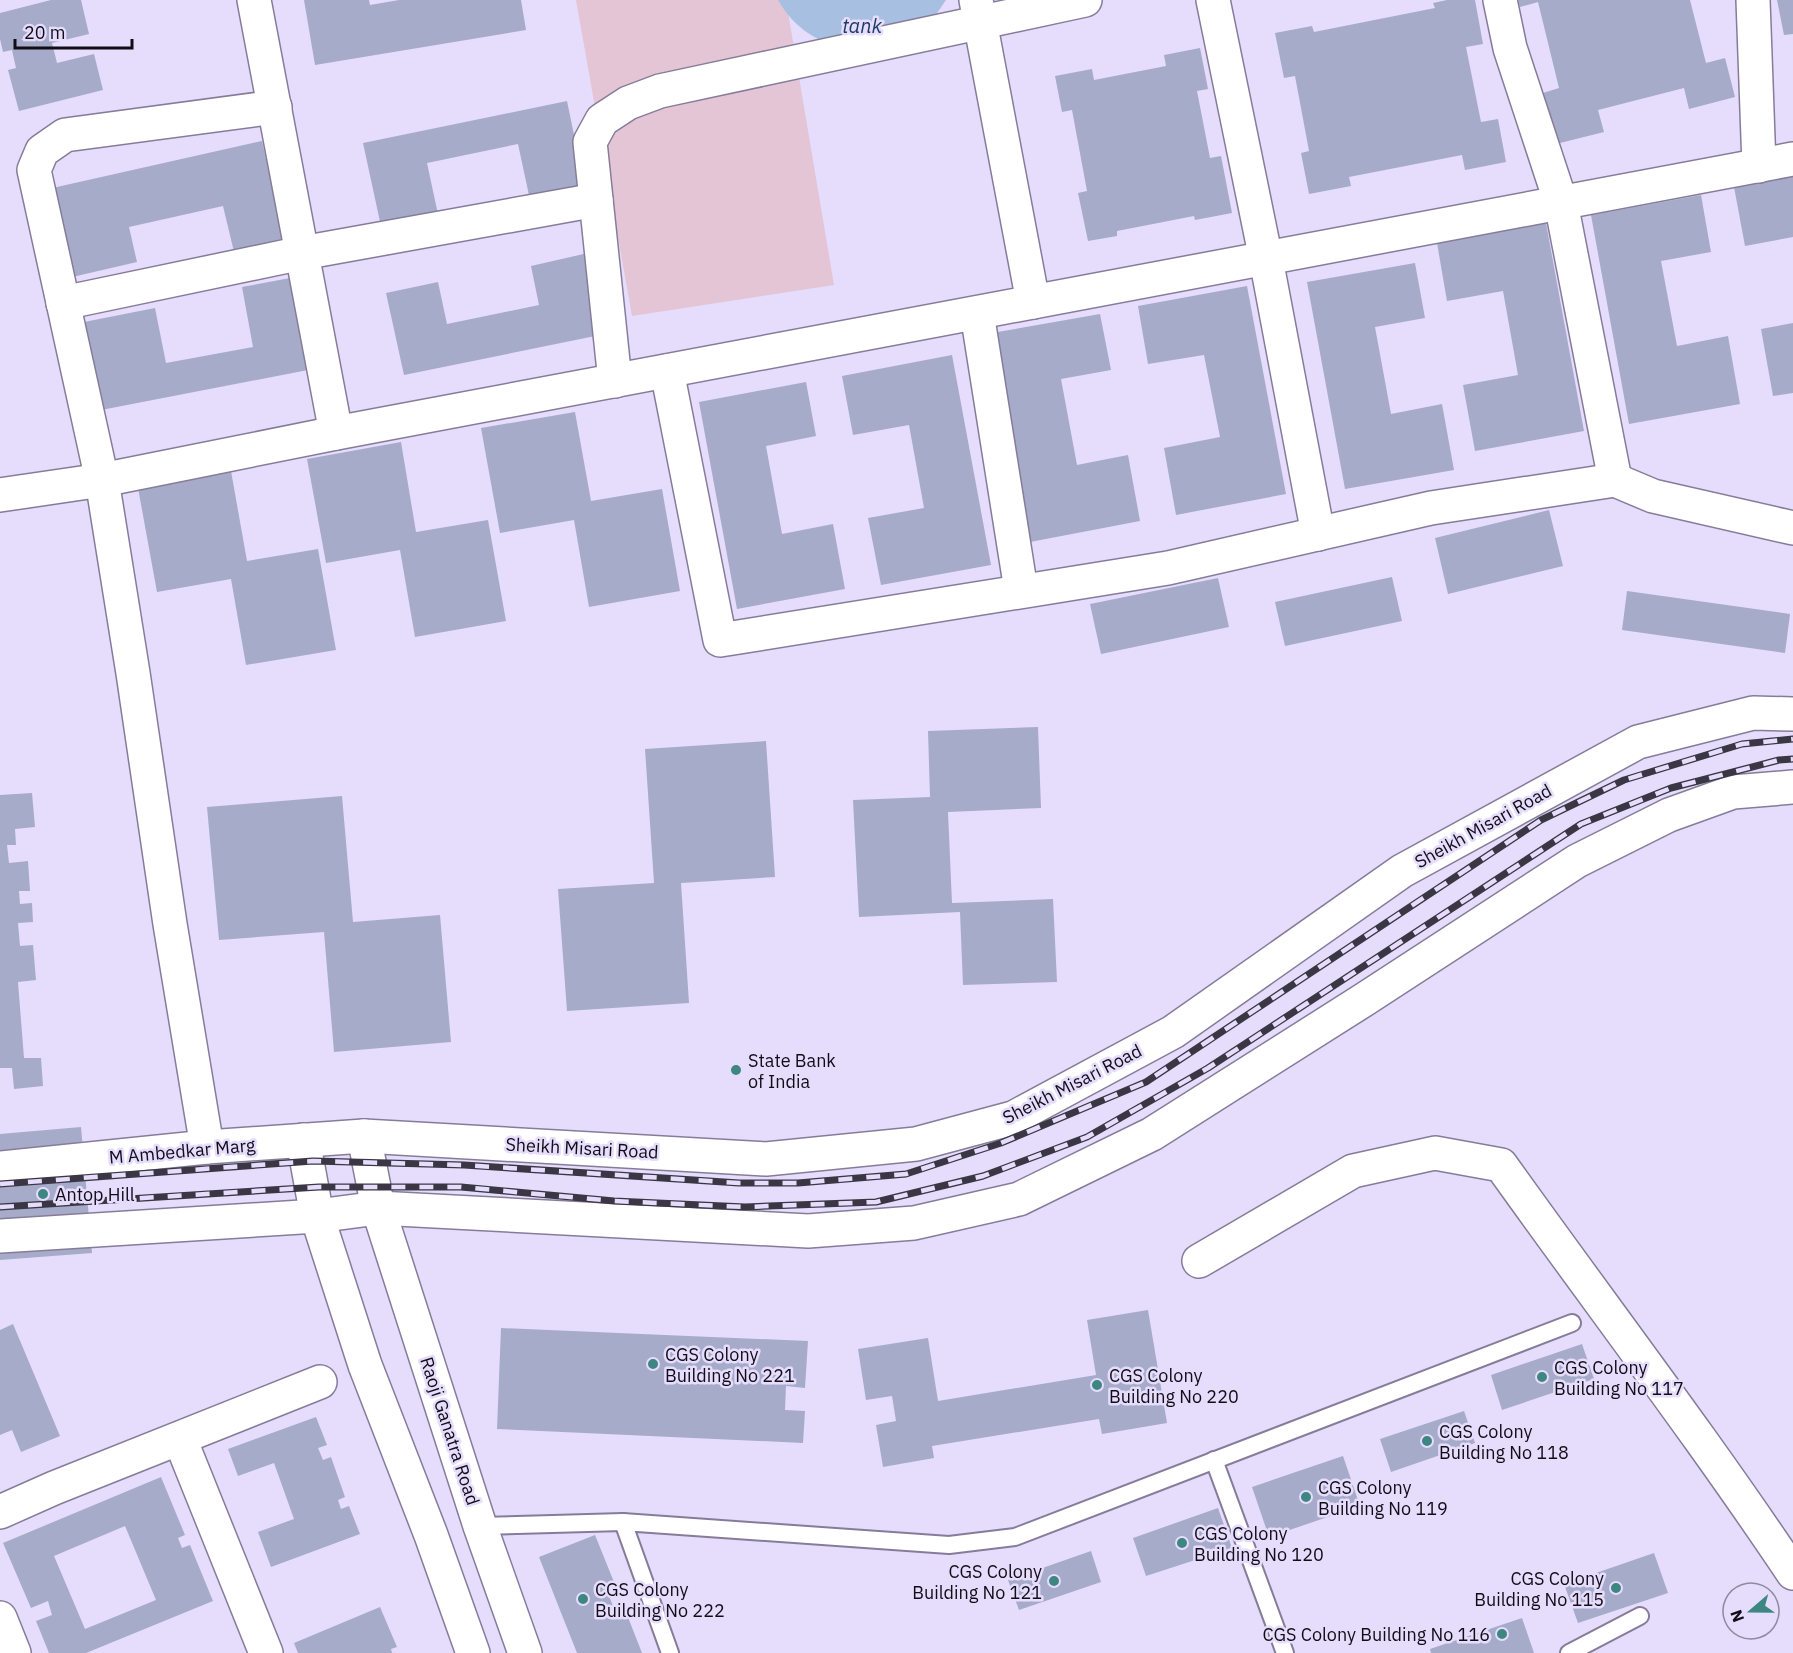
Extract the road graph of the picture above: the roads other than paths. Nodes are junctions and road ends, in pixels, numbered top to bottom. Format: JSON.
{"nodes":[{"id":1,"x":254,"y":0,"type":"edge"},
{"id":2,"x":1085,"y":0,"type":"edge"},
{"id":3,"x":1213,"y":0,"type":"edge"},
{"id":4,"x":1500,"y":0,"type":"edge"},
{"id":5,"x":1753,"y":0,"type":"edge"},
{"id":6,"x":979,"y":11,"type":"edge"},
{"id":7,"x":275,"y":107,"type":"junction"},
{"id":8,"x":1793,"y":159,"type":"edge"},
{"id":9,"x":1759,"y":166,"type":"junction"},
{"id":10,"x":596,"y":200,"type":"junction"},
{"id":11,"x":1561,"y":203,"type":"junction"},
{"id":12,"x":302,"y":253,"type":"junction"},
{"id":13,"x":1266,"y":259,"type":"junction"},
{"id":14,"x":1034,"y":302,"type":"junction"},
{"id":15,"x":63,"y":303,"type":"junction"},
{"id":16,"x":977,"y":313,"type":"junction"},
{"id":17,"x":667,"y":371,"type":"junction"},
{"id":18,"x":615,"y":381,"type":"junction"},
{"id":19,"x":336,"y":433,"type":"junction"},
{"id":20,"x":102,"y":480,"type":"junction"},
{"id":21,"x":1615,"y":480,"type":"junction"},
{"id":22,"x":0,"y":495,"type":"edge"},
{"id":23,"x":1793,"y":528,"type":"edge"},
{"id":24,"x":1318,"y":534,"type":"junction"},
{"id":25,"x":1021,"y":590,"type":"junction"},
{"id":26,"x":1793,"y":714,"type":"edge"},
{"id":27,"x":1793,"y":787,"type":"edge"},
{"id":28,"x":364,"y":1136,"type":"junction"},
{"id":29,"x":303,"y":1140,"type":"junction"},
{"id":30,"x":207,"y":1147,"type":"junction"},
{"id":31,"x":0,"y":1168,"type":"edge"},
{"id":32,"x":378,"y":1209,"type":"junction"},
{"id":33,"x":317,"y":1216,"type":"junction"},
{"id":34,"x":0,"y":1236,"type":"edge"},
{"id":35,"x":1198,"y":1261,"type":"dead end"},
{"id":36,"x":1572,"y":1323,"type":"dead end"},
{"id":37,"x":320,"y":1382,"type":"dead end"},
{"id":38,"x":180,"y":1439,"type":"junction"},
{"id":39,"x":1214,"y":1460,"type":"junction"},
{"id":40,"x":0,"y":1512,"type":"edge"},
{"id":41,"x":622,"y":1522,"type":"junction"},
{"id":42,"x":480,"y":1526,"type":"junction"},
{"id":43,"x":1793,"y":1573,"type":"edge"},
{"id":44,"x":1640,"y":1616,"type":"dead end"},
{"id":45,"x":0,"y":1618,"type":"edge"},
{"id":46,"x":14,"y":1653,"type":"edge"},
{"id":47,"x":266,"y":1653,"type":"edge"},
{"id":48,"x":472,"y":1653,"type":"edge"},
{"id":49,"x":525,"y":1653,"type":"edge"},
{"id":50,"x":670,"y":1653,"type":"edge"},
{"id":51,"x":1285,"y":1653,"type":"edge"},
{"id":52,"x":1569,"y":1653,"type":"edge"}],
"edges":[{"from":1,"to":7,"type":"street"},
{"from":2,"to":6,"type":"street"},
{"from":3,"to":13,"type":"street"},
{"from":4,"to":11,"type":"street"},
{"from":5,"to":9,"type":"street"},
{"from":6,"to":10,"type":"street"},
{"from":6,"to":14,"type":"street"},
{"from":7,"to":12,"type":"street"},
{"from":7,"to":15,"type":"street"},
{"from":8,"to":9,"type":"street"},
{"from":9,"to":11,"type":"street"},
{"from":10,"to":12,"type":"street"},
{"from":10,"to":18,"type":"street"},
{"from":11,"to":13,"type":"street"},
{"from":11,"to":21,"type":"street"},
{"from":12,"to":15,"type":"street"},
{"from":12,"to":19,"type":"street"},
{"from":13,"to":14,"type":"street"},
{"from":13,"to":24,"type":"street"},
{"from":14,"to":16,"type":"street"},
{"from":15,"to":20,"type":"street"},
{"from":16,"to":17,"type":"street"},
{"from":16,"to":25,"type":"street"},
{"from":17,"to":18,"type":"street"},
{"from":17,"to":25,"type":"street"},
{"from":18,"to":19,"type":"street"},
{"from":19,"to":20,"type":"street"},
{"from":20,"to":22,"type":"street"},
{"from":20,"to":30,"type":"street"},
{"from":21,"to":23,"type":"street"},
{"from":21,"to":24,"type":"street"},
{"from":24,"to":25,"type":"street"},
{"from":26,"to":28,"type":"street","name":"Sheikh Misari Road"},
{"from":27,"to":32,"type":"street"},
{"from":28,"to":29,"type":"street","name":"M Ambedkar Marg"},
{"from":28,"to":32,"type":"street"},
{"from":29,"to":30,"type":"street","name":"M Ambedkar Marg"},
{"from":29,"to":33,"type":"street"},
{"from":30,"to":31,"type":"street","name":"M Ambedkar Marg"},
{"from":32,"to":33,"type":"street"},
{"from":32,"to":42,"type":"street","name":"Raoji Ganatra Road"},
{"from":33,"to":34,"type":"street"},
{"from":33,"to":48,"type":"street"},
{"from":35,"to":43,"type":"street"},
{"from":36,"to":39,"type":"lane"},
{"from":37,"to":38,"type":"street"},
{"from":38,"to":40,"type":"street"},
{"from":38,"to":47,"type":"street"},
{"from":39,"to":41,"type":"lane"},
{"from":39,"to":51,"type":"lane"},
{"from":41,"to":42,"type":"lane"},
{"from":41,"to":50,"type":"lane"},
{"from":42,"to":49,"type":"street","name":"Raoji Ganatra Road"},
{"from":44,"to":52,"type":"lane"},
{"from":45,"to":46,"type":"street"}]}
